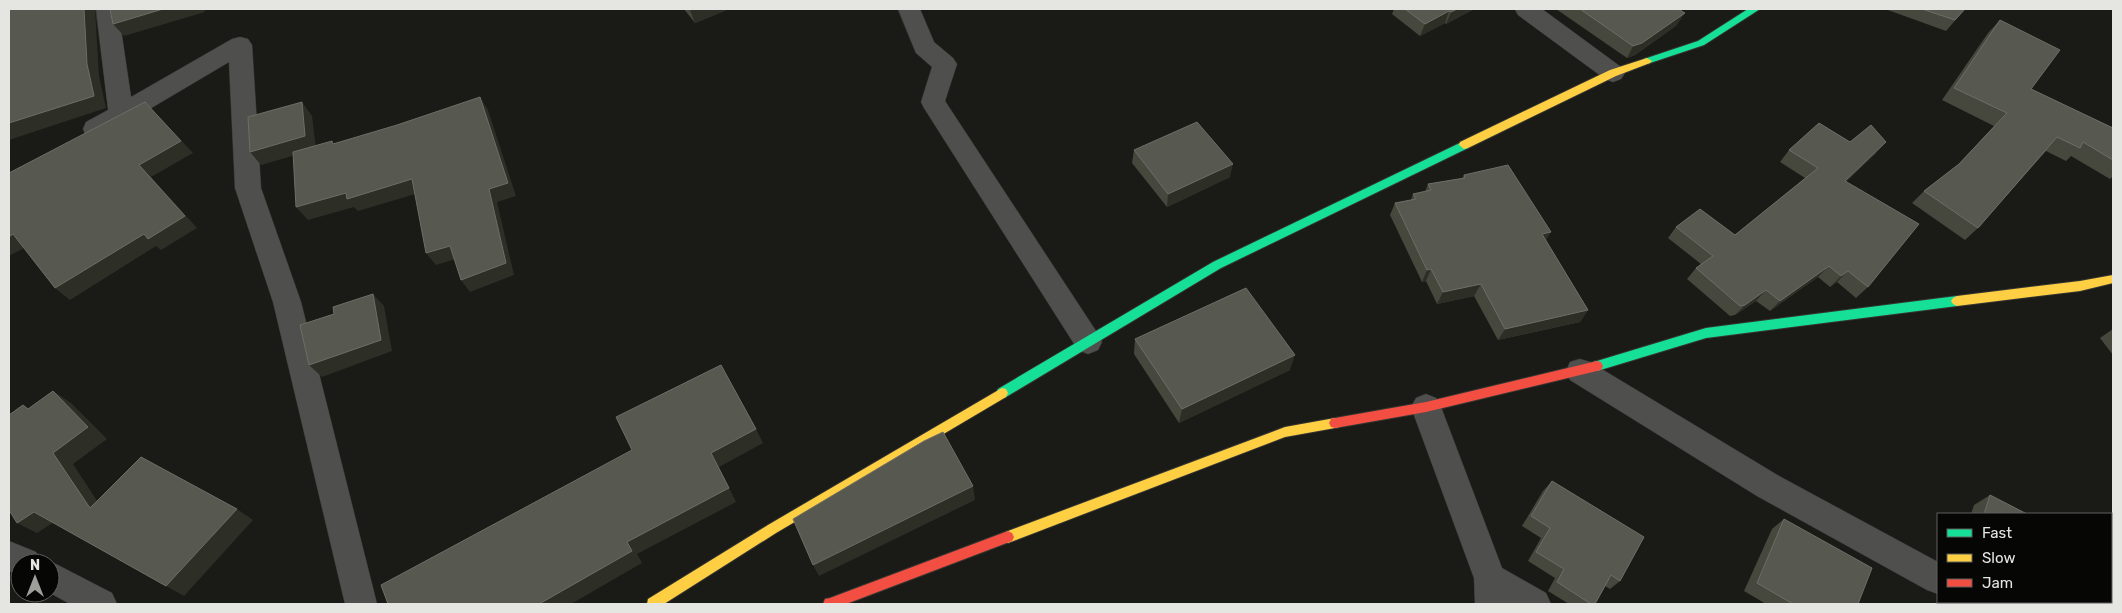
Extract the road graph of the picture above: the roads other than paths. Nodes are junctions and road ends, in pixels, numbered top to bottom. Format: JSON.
{"nodes":[{"id":1,"x":107,"y":9,"type":"edge"},
{"id":2,"x":910,"y":9,"type":"edge"},
{"id":3,"x":1526,"y":9,"type":"edge"},
{"id":4,"x":1755,"y":9,"type":"edge"},
{"id":5,"x":1613,"y":73,"type":"junction"},
{"id":6,"x":121,"y":115,"type":"junction"},
{"id":7,"x":78,"y":138,"type":"edge"},
{"id":8,"x":2113,"y":279,"type":"edge"},
{"id":9,"x":1088,"y":342,"type":"junction"},
{"id":10,"x":1580,"y":371,"type":"junction"},
{"id":11,"x":1426,"y":407,"type":"junction"},
{"id":12,"x":1937,"y":578,"type":"edge"},
{"id":13,"x":60,"y":581,"type":"edge"},
{"id":14,"x":1491,"y":591,"type":"edge"},
{"id":15,"x":101,"y":604,"type":"edge"},
{"id":16,"x":361,"y":604,"type":"edge"},
{"id":17,"x":653,"y":604,"type":"edge"},
{"id":18,"x":830,"y":604,"type":"edge"},
{"id":19,"x":1535,"y":604,"type":"edge"}],
"edges":[{"from":1,"to":6,"type":"street"},
{"from":2,"to":9,"type":"street"},
{"from":3,"to":5,"type":"street"},
{"from":4,"to":5,"type":"street"},
{"from":5,"to":9,"type":"street"},
{"from":6,"to":7,"type":"street"},
{"from":6,"to":16,"type":"street"},
{"from":8,"to":10,"type":"street"},
{"from":9,"to":17,"type":"street"},
{"from":10,"to":11,"type":"street"},
{"from":10,"to":12,"type":"street"},
{"from":11,"to":14,"type":"street"},
{"from":11,"to":18,"type":"street"},
{"from":13,"to":15,"type":"street"},
{"from":14,"to":19,"type":"street"}]}
